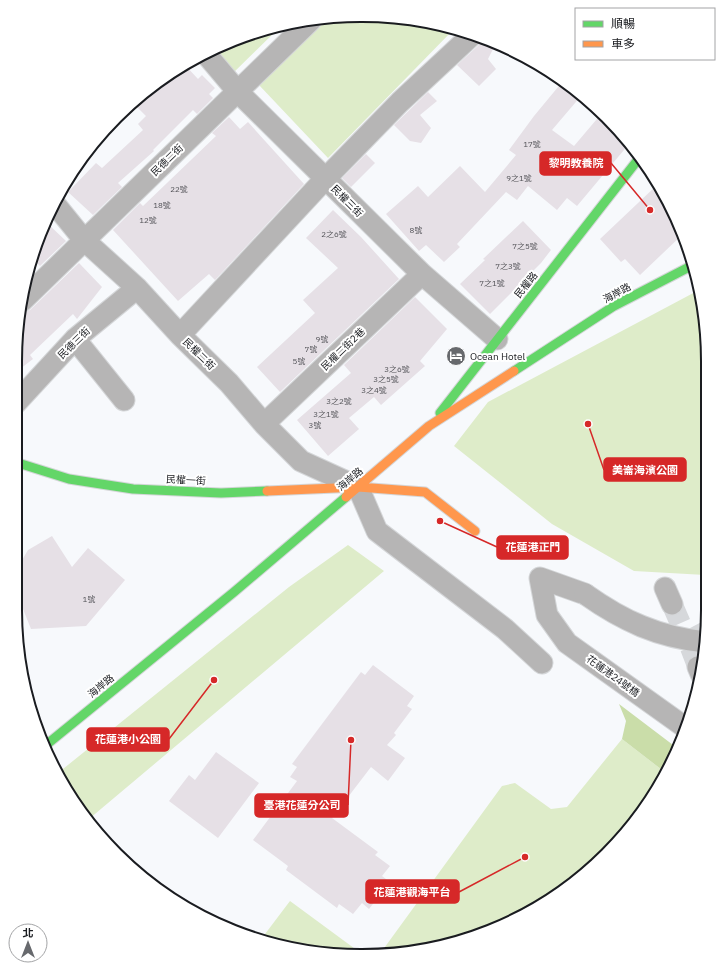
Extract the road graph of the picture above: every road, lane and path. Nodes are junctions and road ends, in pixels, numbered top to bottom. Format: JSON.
{"nodes":[{"id":1,"x":303,"y":27,"type":"edge"},
{"id":2,"x":468,"y":39,"type":"edge"},
{"id":3,"x":209,"y":58,"type":"edge"},
{"id":4,"x":238,"y":92,"type":"junction"},
{"id":5,"x":636,"y":162,"type":"edge"},
{"id":6,"x":325,"y":179,"type":"junction"},
{"id":7,"x":58,"y":208,"type":"edge"},
{"id":8,"x":84,"y":240,"type":"junction"},
{"id":9,"x":687,"y":268,"type":"edge"},
{"id":10,"x":422,"y":274,"type":"junction"},
{"id":11,"x":137,"y":288,"type":"junction"},
{"id":12,"x":29,"y":294,"type":"edge"},
{"id":13,"x":180,"y":335,"type":"junction"},
{"id":14,"x":75,"y":339,"type":"junction"},
{"id":15,"x":497,"y":339,"type":"junction"},
{"id":16,"x":22,"y":396,"type":"edge"},
{"id":17,"x":124,"y":400,"type":"dead end"},
{"id":18,"x":264,"y":424,"type":"junction"},
{"id":19,"x":429,"y":426,"type":"junction"},
{"id":20,"x":22,"y":464,"type":"edge"},
{"id":21,"x":358,"y":487,"type":"junction"},
{"id":22,"x":475,"y":531,"type":"dead end"},
{"id":23,"x":699,"y":642,"type":"tunnel mouth"},
{"id":24,"x":542,"y":663,"type":"dead end"},
{"id":25,"x":681,"y":724,"type":"edge"},
{"id":26,"x":49,"y":742,"type":"edge"}],
"edges":[{"from":1,"to":4,"type":"street","name":"民德二街"},
{"from":2,"to":6,"type":"street"},
{"from":3,"to":4,"type":"street","name":"民權三街"},
{"from":4,"to":6,"type":"street","name":"民權三街"},
{"from":4,"to":8,"type":"street","name":"民德二街"},
{"from":5,"to":15,"type":"street","name":"民權路"},
{"from":6,"to":10,"type":"street","name":"民權三街"},
{"from":6,"to":13,"type":"street"},
{"from":7,"to":8,"type":"street","name":"民權二街"},
{"from":8,"to":11,"type":"street","name":"民權二街"},
{"from":8,"to":12,"type":"street","name":"民德二街"},
{"from":9,"to":19,"type":"street","name":"海岸路"},
{"from":10,"to":15,"type":"street","name":"民權三街"},
{"from":10,"to":18,"type":"street","name":"民權二街2巷"},
{"from":11,"to":13,"type":"street","name":"民權二街"},
{"from":11,"to":14,"type":"street","name":"民德三街"},
{"from":13,"to":18,"type":"street","name":"民權二街"},
{"from":14,"to":16,"type":"street","name":"民德三街"},
{"from":14,"to":17,"type":"street"},
{"from":15,"to":19,"type":"street","name":"民權路"},
{"from":18,"to":21,"type":"street","name":"民權二街"},
{"from":19,"to":21,"type":"street","name":"海岸路"},
{"from":20,"to":21,"type":"street","name":"民權一街"},
{"from":21,"to":22,"type":"street","name":"民權一街"},
{"from":21,"to":24,"type":"street"},
{"from":21,"to":26,"type":"street","name":"海岸路"},
{"from":23,"to":25,"type":"street","name":"花蓮港24號橋","bridge":true}]}
